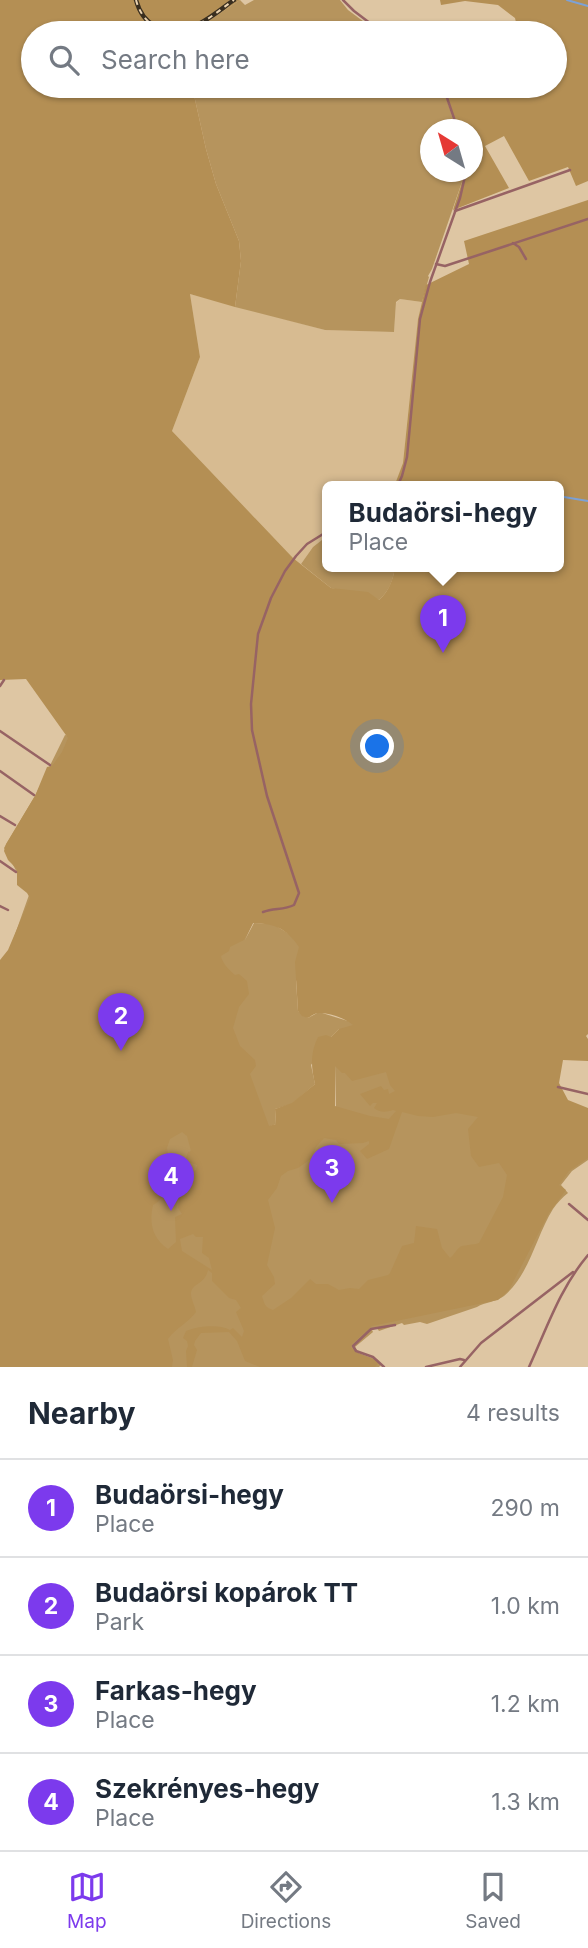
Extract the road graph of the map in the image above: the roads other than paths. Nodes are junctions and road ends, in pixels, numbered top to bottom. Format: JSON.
{"nodes":[{"id":1,"x":343,"y":0,"type":"edge"},
{"id":2,"x":367,"y":21,"type":"edge"},
{"id":3,"x":447,"y":98,"type":"edge"},
{"id":4,"x":454,"y":119,"type":"edge"},
{"id":5,"x":570,"y":170,"type":"dead end"},
{"id":6,"x":465,"y":182,"type":"edge"},
{"id":7,"x":455,"y":211,"type":"junction"},
{"id":8,"x":588,"y":219,"type":"edge"},
{"id":9,"x":519,"y":241,"type":"junction"},
{"id":10,"x":513,"y":243,"type":"junction"},
{"id":11,"x":517,"y":246,"type":"junction"},
{"id":12,"x":526,"y":259,"type":"dead end"},
{"id":13,"x":436,"y":264,"type":"junction"},
{"id":14,"x":400,"y":481,"type":"edge"},
{"id":15,"x":322,"y":534,"type":"edge"},
{"id":16,"x":4,"y":680,"type":"dead end"},
{"id":17,"x":0,"y":686,"type":"edge"},
{"id":18,"x":0,"y":731,"type":"edge"},
{"id":19,"x":50,"y":765,"type":"dead end"},
{"id":20,"x":0,"y":771,"type":"edge"},
{"id":21,"x":34,"y":795,"type":"dead end"},
{"id":22,"x":0,"y":816,"type":"edge"},
{"id":23,"x":15,"y":825,"type":"dead end"},
{"id":24,"x":0,"y":861,"type":"edge"},
{"id":25,"x":16,"y":872,"type":"dead end"},
{"id":26,"x":0,"y":906,"type":"edge"},
{"id":27,"x":8,"y":909,"type":"dead end"},
{"id":28,"x":263,"y":912,"type":"dead end"},
{"id":29,"x":558,"y":1087,"type":"dead end"},
{"id":30,"x":588,"y":1094,"type":"edge"},
{"id":31,"x":569,"y":1204,"type":"dead end"},
{"id":32,"x":588,"y":1220,"type":"edge"},
{"id":33,"x":588,"y":1255,"type":"edge"},
{"id":34,"x":573,"y":1272,"type":"junction"},
{"id":35,"x":395,"y":1325,"type":"dead end"},
{"id":36,"x":464,"y":1360,"type":"junction"},
{"id":37,"x":384,"y":1367,"type":"edge"},
{"id":38,"x":426,"y":1367,"type":"edge"},
{"id":39,"x":460,"y":1367,"type":"edge"},
{"id":40,"x":528,"y":1367,"type":"edge"}],
"edges":[{"from":1,"to":2,"type":"street"},
{"from":3,"to":4,"type":"street"},
{"from":5,"to":7,"type":"street"},
{"from":6,"to":7,"type":"street"},
{"from":7,"to":13,"type":"street"},
{"from":8,"to":9,"type":"street"},
{"from":9,"to":10,"type":"street"},
{"from":9,"to":11,"type":"street"},
{"from":10,"to":11,"type":"street"},
{"from":10,"to":13,"type":"street"},
{"from":11,"to":12,"type":"street"},
{"from":13,"to":14,"type":"street"},
{"from":15,"to":28,"type":"street"},
{"from":16,"to":17,"type":"street"},
{"from":18,"to":19,"type":"street"},
{"from":20,"to":21,"type":"street"},
{"from":22,"to":23,"type":"street"},
{"from":24,"to":25,"type":"street"},
{"from":26,"to":27,"type":"street"},
{"from":29,"to":30,"type":"street"},
{"from":31,"to":32,"type":"street"},
{"from":33,"to":34,"type":"street"},
{"from":34,"to":36,"type":"street"},
{"from":34,"to":40,"type":"street"},
{"from":35,"to":37,"type":"street"},
{"from":36,"to":38,"type":"street"},
{"from":36,"to":39,"type":"street"}]}
